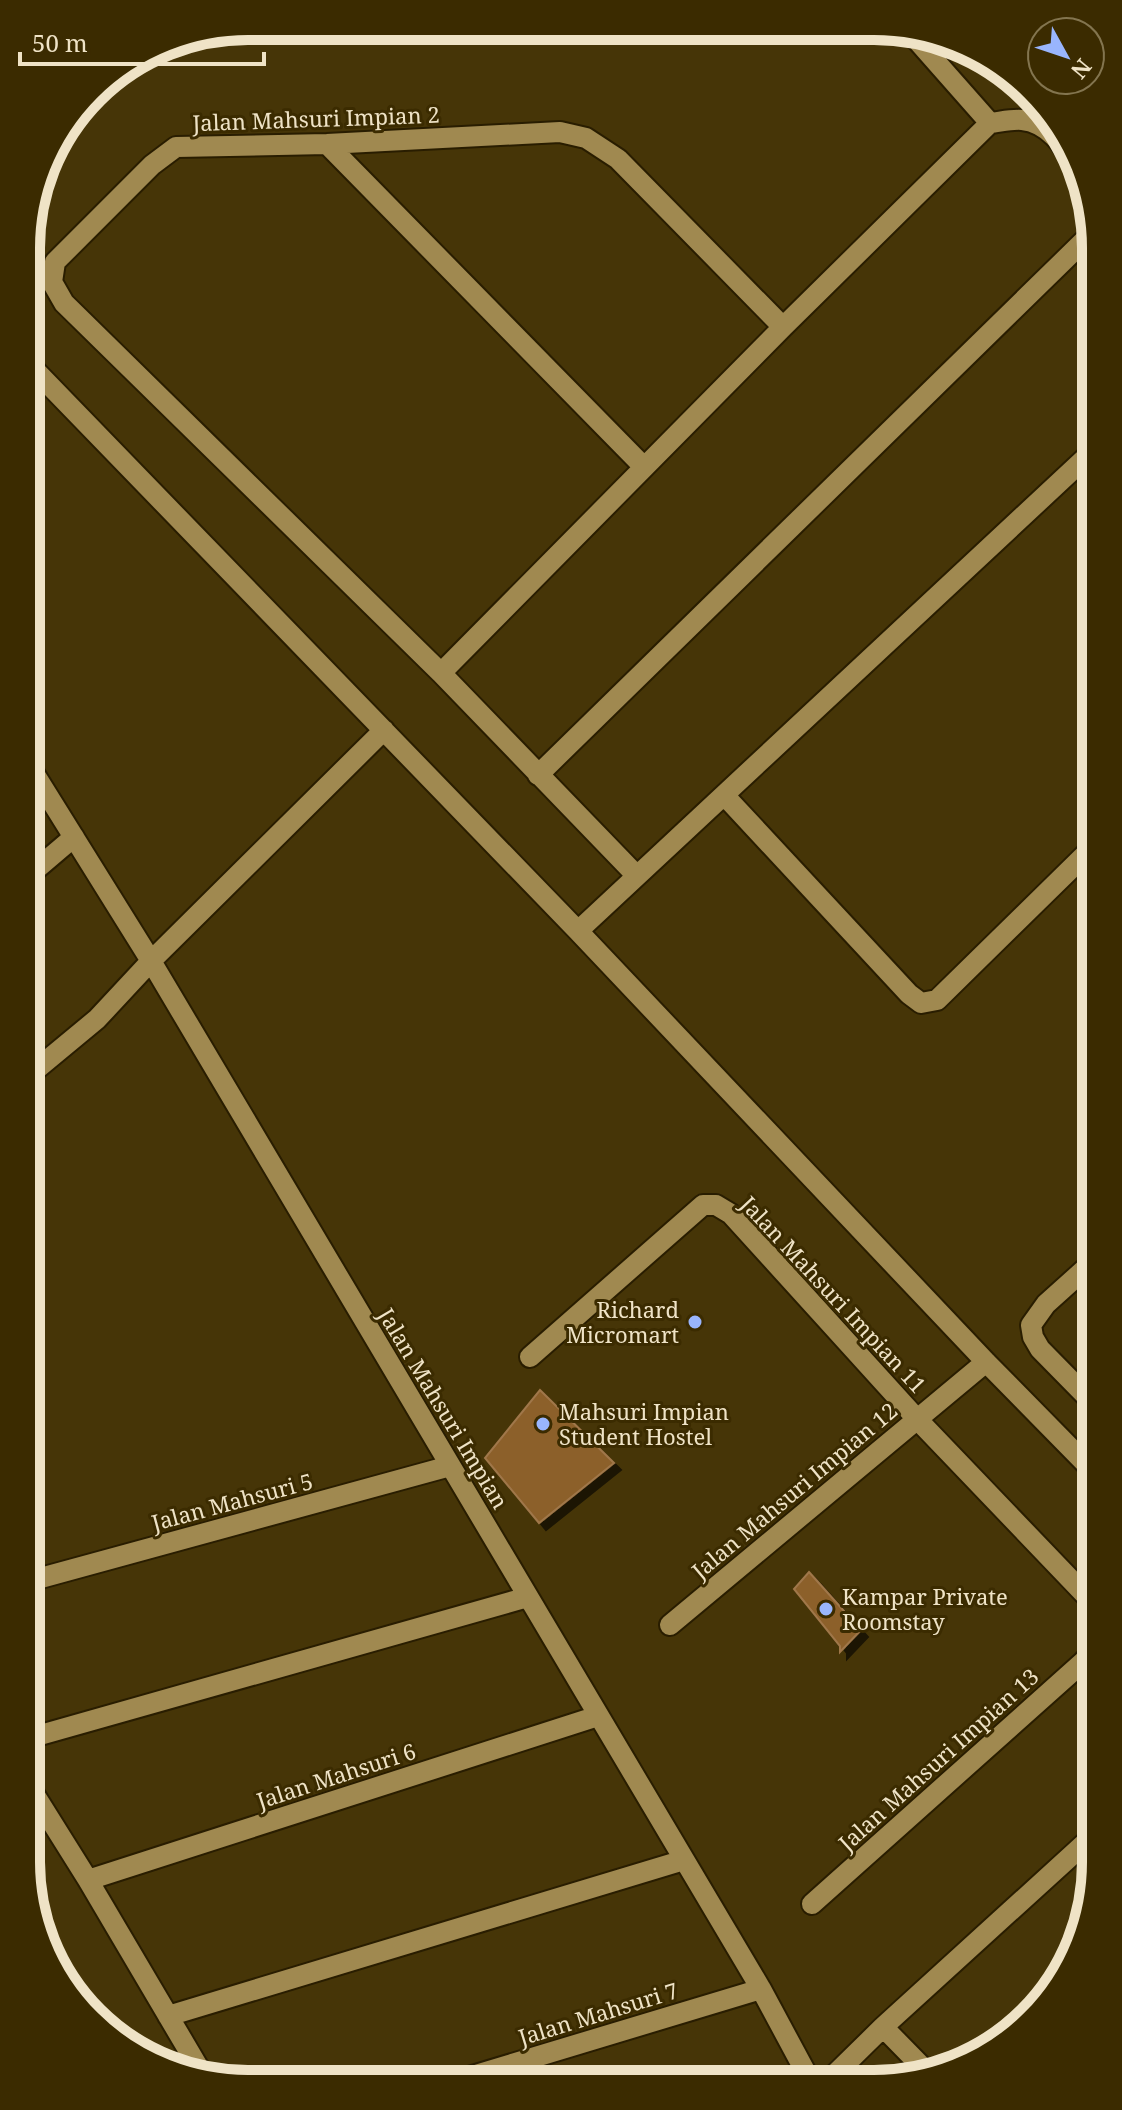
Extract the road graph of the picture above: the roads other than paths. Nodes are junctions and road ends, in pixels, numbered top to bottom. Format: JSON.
{"nodes":[{"id":1,"x":922,"y":46,"type":"edge"},
{"id":2,"x":990,"y":123,"type":"junction"},
{"id":3,"x":1042,"y":127,"type":"edge"},
{"id":4,"x":327,"y":144,"type":"junction"},
{"id":5,"x":1082,"y":243,"type":"edge"},
{"id":6,"x":783,"y":327,"type":"junction"},
{"id":7,"x":40,"y":375,"type":"edge"},
{"id":8,"x":1082,"y":461,"type":"edge"},
{"id":9,"x":644,"y":467,"type":"junction"},
{"id":10,"x":441,"y":673,"type":"junction"},
{"id":11,"x":384,"y":730,"type":"junction"},
{"id":12,"x":538,"y":775,"type":"junction"},
{"id":13,"x":40,"y":783,"type":"edge"},
{"id":14,"x":724,"y":795,"type":"junction"},
{"id":15,"x":74,"y":837,"type":"junction"},
{"id":16,"x":1082,"y":858,"type":"edge"},
{"id":17,"x":40,"y":866,"type":"edge"},
{"id":18,"x":637,"y":876,"type":"junction"},
{"id":19,"x":578,"y":931,"type":"junction"},
{"id":20,"x":151,"y":961,"type":"junction"},
{"id":21,"x":40,"y":1066,"type":"edge"},
{"id":22,"x":1082,"y":1272,"type":"edge"},
{"id":23,"x":530,"y":1357,"type":"dead end"},
{"id":24,"x":986,"y":1362,"type":"junction"},
{"id":25,"x":1082,"y":1392,"type":"edge"},
{"id":26,"x":917,"y":1419,"type":"junction"},
{"id":27,"x":1082,"y":1460,"type":"edge"},
{"id":28,"x":450,"y":1466,"type":"junction"},
{"id":29,"x":40,"y":1578,"type":"edge"},
{"id":30,"x":1082,"y":1591,"type":"edge"},
{"id":31,"x":528,"y":1597,"type":"junction"},
{"id":32,"x":670,"y":1625,"type":"dead end"},
{"id":33,"x":1082,"y":1661,"type":"edge"},
{"id":34,"x":598,"y":1716,"type":"junction"},
{"id":35,"x":40,"y":1735,"type":"edge"},
{"id":36,"x":40,"y":1803,"type":"edge"},
{"id":37,"x":1082,"y":1846,"type":"edge"},
{"id":38,"x":684,"y":1860,"type":"junction"},
{"id":39,"x":88,"y":1880,"type":"junction"},
{"id":40,"x":812,"y":1904,"type":"dead end"},
{"id":41,"x":761,"y":1989,"type":"junction"},
{"id":42,"x":168,"y":2016,"type":"junction"},
{"id":43,"x":883,"y":2027,"type":"junction"},
{"id":44,"x":196,"y":2063,"type":"edge"},
{"id":45,"x":920,"y":2065,"type":"edge"},
{"id":46,"x":492,"y":2070,"type":"edge"},
{"id":47,"x":804,"y":2070,"type":"edge"},
{"id":48,"x":839,"y":2070,"type":"edge"}],
"edges":[{"from":1,"to":2,"type":"street"},
{"from":2,"to":3,"type":"street"},
{"from":2,"to":6,"type":"street"},
{"from":4,"to":6,"type":"street","name":"Jalan Mahsuri Impian 2"},
{"from":4,"to":9,"type":"street"},
{"from":4,"to":10,"type":"street","name":"Jalan Mahsuri Impian 2"},
{"from":5,"to":12,"type":"street"},
{"from":6,"to":9,"type":"street"},
{"from":7,"to":11,"type":"street"},
{"from":8,"to":14,"type":"street"},
{"from":9,"to":10,"type":"street"},
{"from":10,"to":12,"type":"street","name":"Jalan Mahsuri Impian 2"},
{"from":11,"to":19,"type":"street"},
{"from":11,"to":20,"type":"street"},
{"from":12,"to":18,"type":"street","name":"Jalan Mahsuri Impian 2"},
{"from":13,"to":15,"type":"street","name":"Jalan Mahsuri Impian"},
{"from":14,"to":16,"type":"street"},
{"from":14,"to":18,"type":"street"},
{"from":15,"to":17,"type":"street"},
{"from":15,"to":20,"type":"street","name":"Jalan Mahsuri Impian"},
{"from":18,"to":19,"type":"street"},
{"from":19,"to":24,"type":"street"},
{"from":20,"to":21,"type":"street"},
{"from":20,"to":28,"type":"street","name":"Jalan Mahsuri Impian"},
{"from":22,"to":25,"type":"street"},
{"from":23,"to":26,"type":"street","name":"Jalan Mahsuri Impian 11"},
{"from":24,"to":26,"type":"street","name":"Jalan Mahsuri Impian 12"},
{"from":24,"to":27,"type":"street"},
{"from":26,"to":30,"type":"street"},
{"from":26,"to":32,"type":"street","name":"Jalan Mahsuri Impian 12"},
{"from":28,"to":29,"type":"street","name":"Jalan Mahsuri 5"},
{"from":28,"to":31,"type":"street","name":"Jalan Mahsuri Impian"},
{"from":31,"to":34,"type":"street","name":"Jalan Mahsuri Impian"},
{"from":31,"to":35,"type":"street"},
{"from":33,"to":40,"type":"street","name":"Jalan Mahsuri Impian 13"},
{"from":34,"to":38,"type":"street","name":"Jalan Mahsuri Impian"},
{"from":34,"to":39,"type":"street","name":"Jalan Mahsuri 6"},
{"from":36,"to":39,"type":"street"},
{"from":37,"to":43,"type":"street"},
{"from":38,"to":41,"type":"street","name":"Jalan Mahsuri Impian"},
{"from":38,"to":42,"type":"street"},
{"from":39,"to":42,"type":"street"},
{"from":41,"to":46,"type":"street","name":"Jalan Mahsuri 7"},
{"from":41,"to":47,"type":"street","name":"Jalan Mahsuri Impian"},
{"from":42,"to":44,"type":"street"},
{"from":43,"to":45,"type":"street"},
{"from":43,"to":48,"type":"street"}]}
